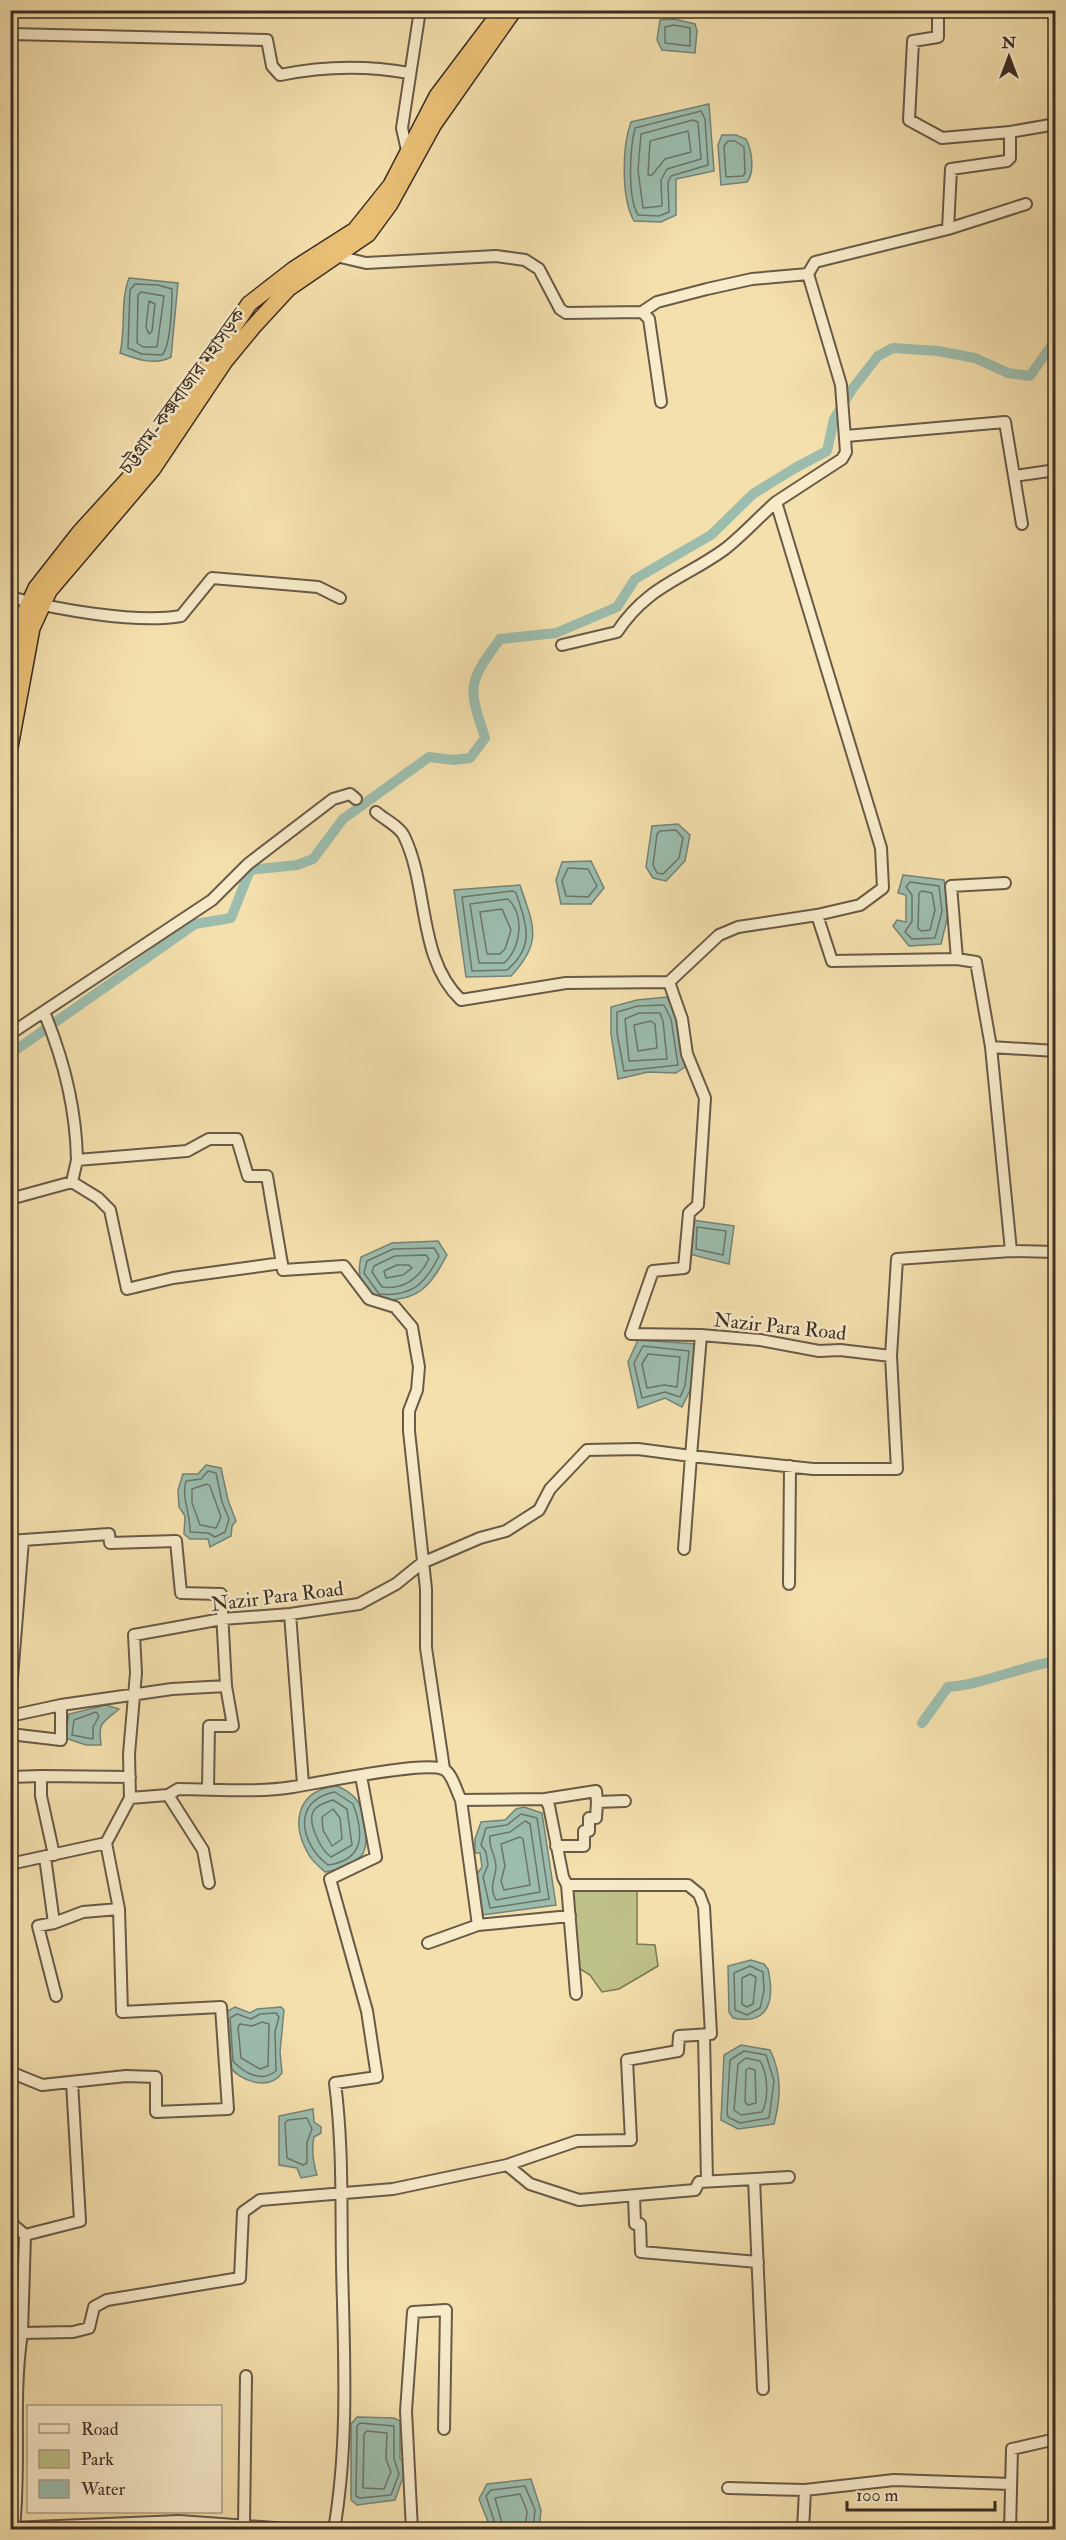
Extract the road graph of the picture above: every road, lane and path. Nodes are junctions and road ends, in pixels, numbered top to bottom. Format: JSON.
{"nodes":[{"id":1,"x":420,"y":10,"type":"edge"},
{"id":2,"x":502,"y":10,"type":"edge"},
{"id":3,"x":514,"y":10,"type":"edge"},
{"id":4,"x":938,"y":10,"type":"edge"},
{"id":5,"x":10,"y":34,"type":"edge"},
{"id":6,"x":409,"y":73,"type":"junction"},
{"id":7,"x":1056,"y":124,"type":"edge"},
{"id":8,"x":1010,"y":132,"type":"junction"},
{"id":9,"x":407,"y":152,"type":"junction"},
{"id":10,"x":411,"y":170,"type":"junction"},
{"id":11,"x":1026,"y":204,"type":"dead end"},
{"id":12,"x":948,"y":229,"type":"junction"},
{"id":13,"x":336,"y":256,"type":"junction"},
{"id":14,"x":808,"y":274,"type":"junction"},
{"id":15,"x":642,"y":312,"type":"junction"},
{"id":16,"x":661,"y":402,"type":"dead end"},
{"id":17,"x":846,"y":436,"type":"junction"},
{"id":18,"x":1056,"y":470,"type":"edge"},
{"id":19,"x":1014,"y":476,"type":"junction"},
{"id":20,"x":776,"y":502,"type":"junction"},
{"id":21,"x":1022,"y":524,"type":"dead end"},
{"id":22,"x":10,"y":597,"type":"edge"},
{"id":23,"x":340,"y":598,"type":"dead end"},
{"id":24,"x":36,"y":604,"type":"junction"},
{"id":25,"x":562,"y":645,"type":"dead end"},
{"id":26,"x":10,"y":675,"type":"edge"},
{"id":27,"x":10,"y":747,"type":"edge"},
{"id":28,"x":356,"y":799,"type":"dead end"},
{"id":29,"x":376,"y":812,"type":"dead end"},
{"id":30,"x":1005,"y":883,"type":"dead end"},
{"id":31,"x":817,"y":915,"type":"junction"},
{"id":32,"x":957,"y":959,"type":"junction"},
{"id":33,"x":669,"y":982,"type":"junction"},
{"id":34,"x":44,"y":1012,"type":"junction"},
{"id":35,"x":10,"y":1034,"type":"edge"},
{"id":36,"x":991,"y":1047,"type":"junction"},
{"id":37,"x":1056,"y":1051,"type":"edge"},
{"id":38,"x":77,"y":1160,"type":"junction"},
{"id":39,"x":72,"y":1182,"type":"junction"},
{"id":40,"x":10,"y":1199,"type":"edge"},
{"id":41,"x":1011,"y":1251,"type":"junction"},
{"id":42,"x":1056,"y":1252,"type":"edge"},
{"id":43,"x":282,"y":1263,"type":"junction"},
{"id":44,"x":701,"y":1335,"type":"junction"},
{"id":45,"x":891,"y":1356,"type":"junction"},
{"id":46,"x":691,"y":1455,"type":"junction"},
{"id":47,"x":790,"y":1466,"type":"junction"},
{"id":48,"x":23,"y":1540,"type":"junction"},
{"id":49,"x":10,"y":1541,"type":"edge"},
{"id":50,"x":684,"y":1549,"type":"dead end"},
{"id":51,"x":422,"y":1563,"type":"junction"},
{"id":52,"x":789,"y":1584,"type":"dead end"},
{"id":53,"x":290,"y":1614,"type":"junction"},
{"id":54,"x":222,"y":1619,"type":"junction"},
{"id":55,"x":226,"y":1686,"type":"junction"},
{"id":56,"x":133,"y":1695,"type":"junction"},
{"id":57,"x":10,"y":1703,"type":"edge"},
{"id":58,"x":61,"y":1705,"type":"junction"},
{"id":59,"x":10,"y":1716,"type":"edge"},
{"id":60,"x":10,"y":1734,"type":"edge"},
{"id":61,"x":444,"y":1769,"type":"junction"},
{"id":62,"x":41,"y":1776,"type":"junction"},
{"id":63,"x":361,"y":1776,"type":"junction"},
{"id":64,"x":10,"y":1777,"type":"edge"},
{"id":65,"x":130,"y":1777,"type":"junction"},
{"id":66,"x":303,"y":1784,"type":"junction"},
{"id":67,"x":208,"y":1789,"type":"junction"},
{"id":68,"x":168,"y":1795,"type":"junction"},
{"id":69,"x":130,"y":1798,"type":"junction"},
{"id":70,"x":545,"y":1799,"type":"junction"},
{"id":71,"x":461,"y":1800,"type":"junction"},
{"id":72,"x":626,"y":1801,"type":"dead end"},
{"id":73,"x":597,"y":1802,"type":"junction"},
{"id":74,"x":105,"y":1843,"type":"junction"},
{"id":75,"x":556,"y":1846,"type":"junction"},
{"id":76,"x":50,"y":1856,"type":"junction"},
{"id":77,"x":10,"y":1864,"type":"edge"},
{"id":78,"x":209,"y":1883,"type":"dead end"},
{"id":79,"x":567,"y":1885,"type":"junction"},
{"id":80,"x":119,"y":1909,"type":"junction"},
{"id":81,"x":570,"y":1916,"type":"junction"},
{"id":82,"x":54,"y":1923,"type":"junction"},
{"id":83,"x":478,"y":1925,"type":"junction"},
{"id":84,"x":429,"y":1943,"type":"dead end"},
{"id":85,"x":576,"y":1994,"type":"dead end"},
{"id":86,"x":56,"y":1996,"type":"dead end"},
{"id":87,"x":704,"y":2035,"type":"junction"},
{"id":88,"x":10,"y":2072,"type":"edge"},
{"id":89,"x":72,"y":2082,"type":"junction"},
{"id":90,"x":507,"y":2165,"type":"junction"},
{"id":91,"x":789,"y":2177,"type":"dead end"},
{"id":92,"x":754,"y":2179,"type":"junction"},
{"id":93,"x":707,"y":2181,"type":"junction"},
{"id":94,"x":341,"y":2194,"type":"junction"},
{"id":95,"x":634,"y":2196,"type":"junction"},
{"id":96,"x":10,"y":2222,"type":"edge"},
{"id":97,"x":25,"y":2235,"type":"junction"},
{"id":98,"x":758,"y":2262,"type":"junction"},
{"id":99,"x":21,"y":2333,"type":"junction"},
{"id":100,"x":246,"y":2376,"type":"dead end"},
{"id":101,"x":763,"y":2389,"type":"dead end"},
{"id":102,"x":444,"y":2429,"type":"dead end"},
{"id":103,"x":1056,"y":2439,"type":"edge"},
{"id":104,"x":1011,"y":2484,"type":"junction"},
{"id":105,"x":728,"y":2488,"type":"dead end"},
{"id":106,"x":805,"y":2490,"type":"junction"},
{"id":107,"x":244,"y":2524,"type":"junction"},
{"id":108,"x":222,"y":2526,"type":"edge"},
{"id":109,"x":107,"y":2527,"type":"edge"},
{"id":110,"x":15,"y":2528,"type":"edge"},
{"id":111,"x":303,"y":2529,"type":"edge"},
{"id":112,"x":334,"y":2529,"type":"edge"},
{"id":113,"x":412,"y":2529,"type":"edge"},
{"id":114,"x":803,"y":2529,"type":"edge"},
{"id":115,"x":1010,"y":2529,"type":"edge"}],
"edges":[{"from":1,"to":6,"type":"street"},
{"from":2,"to":9,"type":"highway"},
{"from":3,"to":10,"type":"highway","name":"চট্টগ্রাম-কক্সবাজার মহাসড়ক"},
{"from":4,"to":8,"type":"street"},
{"from":5,"to":6,"type":"street"},
{"from":6,"to":9,"type":"street"},
{"from":7,"to":8,"type":"street"},
{"from":8,"to":12,"type":"street"},
{"from":9,"to":10,"type":"street"},
{"from":9,"to":24,"type":"highway"},
{"from":10,"to":13,"type":"highway","name":"চট্টগ্রাম-কক্সবাজার মহাসড়ক"},
{"from":11,"to":12,"type":"street"},
{"from":12,"to":14,"type":"street"},
{"from":13,"to":15,"type":"street"},
{"from":13,"to":24,"type":"highway","name":"চট্টগ্রাম-কক্সবাজার মহাসড়ক"},
{"from":14,"to":15,"type":"street"},
{"from":14,"to":17,"type":"street"},
{"from":15,"to":16,"type":"street"},
{"from":17,"to":19,"type":"street"},
{"from":17,"to":20,"type":"street"},
{"from":18,"to":19,"type":"street"},
{"from":19,"to":21,"type":"street"},
{"from":20,"to":25,"type":"street"},
{"from":20,"to":31,"type":"street"},
{"from":22,"to":24,"type":"street"},
{"from":23,"to":24,"type":"street"},
{"from":24,"to":26,"type":"highway"},
{"from":24,"to":27,"type":"highway","name":"চট্টগ্রাম-কক্সবাজার মহাসড়ক"},
{"from":28,"to":34,"type":"street"},
{"from":29,"to":33,"type":"street"},
{"from":30,"to":32,"type":"street"},
{"from":31,"to":32,"type":"street"},
{"from":31,"to":33,"type":"street"},
{"from":32,"to":36,"type":"street"},
{"from":33,"to":44,"type":"street"},
{"from":34,"to":35,"type":"street"},
{"from":34,"to":38,"type":"street"},
{"from":36,"to":37,"type":"street"},
{"from":36,"to":41,"type":"street"},
{"from":38,"to":39,"type":"street"},
{"from":38,"to":43,"type":"street"},
{"from":39,"to":40,"type":"street"},
{"from":39,"to":43,"type":"street"},
{"from":41,"to":42,"type":"street"},
{"from":41,"to":45,"type":"street"},
{"from":43,"to":51,"type":"street"},
{"from":44,"to":45,"type":"street","name":"Nazir Para Road"},
{"from":44,"to":46,"type":"street","name":"Nazir Para Road"},
{"from":45,"to":47,"type":"street"},
{"from":46,"to":47,"type":"street"},
{"from":46,"to":50,"type":"street"},
{"from":46,"to":51,"type":"street","name":"Nazir Para Road"},
{"from":47,"to":52,"type":"street"},
{"from":48,"to":49,"type":"street"},
{"from":48,"to":54,"type":"street"},
{"from":48,"to":57,"type":"street"},
{"from":51,"to":53,"type":"street","name":"Nazir Para Road"},
{"from":51,"to":61,"type":"street"},
{"from":53,"to":54,"type":"street","name":"Nazir Para Road"},
{"from":53,"to":66,"type":"street"},
{"from":54,"to":55,"type":"street"},
{"from":54,"to":56,"type":"street","name":"Nazir Para Road"},
{"from":55,"to":56,"type":"street"},
{"from":55,"to":67,"type":"street"},
{"from":56,"to":58,"type":"street"},
{"from":56,"to":65,"type":"street","name":"Nazir Para Road"},
{"from":58,"to":59,"type":"street"},
{"from":58,"to":60,"type":"street"},
{"from":61,"to":63,"type":"street"},
{"from":61,"to":71,"type":"street"},
{"from":62,"to":64,"type":"street"},
{"from":62,"to":65,"type":"street"},
{"from":62,"to":76,"type":"street"},
{"from":63,"to":66,"type":"street"},
{"from":63,"to":94,"type":"street"},
{"from":65,"to":69,"type":"street","name":"Nazir Para Road"},
{"from":66,"to":67,"type":"street"},
{"from":67,"to":68,"type":"street"},
{"from":68,"to":69,"type":"street"},
{"from":68,"to":78,"type":"street"},
{"from":69,"to":74,"type":"street","name":"Nazir Para Road"},
{"from":70,"to":71,"type":"street"},
{"from":70,"to":73,"type":"street"},
{"from":70,"to":75,"type":"street"},
{"from":71,"to":83,"type":"street"},
{"from":72,"to":73,"type":"street"},
{"from":73,"to":75,"type":"street"},
{"from":74,"to":76,"type":"street"},
{"from":74,"to":80,"type":"street"},
{"from":75,"to":79,"type":"street"},
{"from":76,"to":77,"type":"street"},
{"from":76,"to":82,"type":"street"},
{"from":79,"to":81,"type":"street"},
{"from":79,"to":87,"type":"street"},
{"from":80,"to":82,"type":"street"},
{"from":80,"to":89,"type":"street"},
{"from":81,"to":83,"type":"street"},
{"from":81,"to":85,"type":"street"},
{"from":82,"to":86,"type":"street"},
{"from":83,"to":84,"type":"street"},
{"from":87,"to":90,"type":"street"},
{"from":87,"to":93,"type":"street"},
{"from":88,"to":89,"type":"street"},
{"from":89,"to":97,"type":"street"},
{"from":90,"to":94,"type":"street"},
{"from":90,"to":95,"type":"street"},
{"from":91,"to":92,"type":"street"},
{"from":92,"to":93,"type":"street"},
{"from":92,"to":98,"type":"street"},
{"from":93,"to":95,"type":"street"},
{"from":94,"to":99,"type":"street"},
{"from":94,"to":112,"type":"street"},
{"from":95,"to":98,"type":"street"},
{"from":96,"to":97,"type":"street"},
{"from":97,"to":99,"type":"street"},
{"from":98,"to":101,"type":"street"},
{"from":99,"to":110,"type":"street"},
{"from":100,"to":107,"type":"street"},
{"from":102,"to":113,"type":"street"},
{"from":103,"to":104,"type":"street"},
{"from":104,"to":106,"type":"street"},
{"from":104,"to":115,"type":"street"},
{"from":105,"to":106,"type":"street"},
{"from":106,"to":114,"type":"street"},
{"from":107,"to":108,"type":"street"},
{"from":107,"to":111,"type":"street"},
{"from":108,"to":109,"type":"street"},
{"from":109,"to":110,"type":"street"}]}
